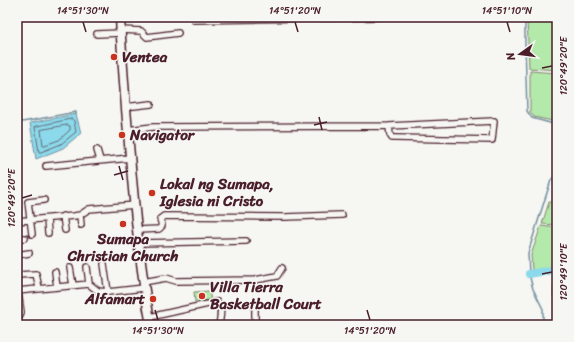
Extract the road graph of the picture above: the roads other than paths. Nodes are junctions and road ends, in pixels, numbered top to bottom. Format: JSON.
{"nodes":[{"id":1,"x":120,"y":17,"type":"edge"},
{"id":2,"x":379,"y":17,"type":"edge"},
{"id":3,"x":247,"y":18,"type":"edge"},
{"id":4,"x":194,"y":20,"type":"dead end"},
{"id":5,"x":121,"y":32,"type":"junction"},
{"id":6,"x":178,"y":33,"type":"dead end"},
{"id":7,"x":97,"y":34,"type":"dead end"},
{"id":8,"x":151,"y":104,"type":"dead end"},
{"id":9,"x":125,"y":107,"type":"junction"},
{"id":10,"x":389,"y":126,"type":"junction"},
{"id":11,"x":127,"y":130,"type":"junction"},
{"id":12,"x":98,"y":150,"type":"dead end"},
{"id":13,"x":130,"y":158,"type":"junction"},
{"id":14,"x":100,"y":160,"type":"junction"},
{"id":15,"x":46,"y":166,"type":"dead end"},
{"id":16,"x":44,"y":200,"type":"dead end"},
{"id":17,"x":134,"y":204,"type":"junction"},
{"id":18,"x":80,"y":215,"type":"junction"},
{"id":19,"x":342,"y":215,"type":"dead end"},
{"id":20,"x":63,"y":216,"type":"junction"},
{"id":21,"x":47,"y":219,"type":"junction"},
{"id":22,"x":30,"y":220,"type":"junction"},
{"id":23,"x":17,"y":221,"type":"edge"},
{"id":24,"x":81,"y":226,"type":"dead end"},
{"id":25,"x":64,"y":230,"type":"dead end"},
{"id":26,"x":137,"y":230,"type":"junction"},
{"id":27,"x":48,"y":233,"type":"dead end"},
{"id":28,"x":32,"y":234,"type":"dead end"},
{"id":29,"x":17,"y":238,"type":"edge"},
{"id":30,"x":25,"y":238,"type":"dead end"},
{"id":31,"x":246,"y":241,"type":"dead end"},
{"id":32,"x":138,"y":243,"type":"junction"},
{"id":33,"x":29,"y":253,"type":"dead end"},
{"id":34,"x":17,"y":254,"type":"edge"},
{"id":35,"x":104,"y":264,"type":"dead end"},
{"id":36,"x":87,"y":267,"type":"dead end"},
{"id":37,"x":70,"y":268,"type":"dead end"},
{"id":38,"x":282,"y":268,"type":"dead end"},
{"id":39,"x":55,"y":272,"type":"dead end"},
{"id":40,"x":17,"y":275,"type":"edge"},
{"id":41,"x":89,"y":284,"type":"junction"},
{"id":42,"x":73,"y":285,"type":"junction"},
{"id":43,"x":144,"y":285,"type":"junction"},
{"id":44,"x":57,"y":287,"type":"junction"},
{"id":45,"x":39,"y":288,"type":"junction"},
{"id":46,"x":557,"y":288,"type":"edge"},
{"id":47,"x":18,"y":291,"type":"edge"},
{"id":48,"x":108,"y":292,"type":"junction"},
{"id":49,"x":557,"y":295,"type":"edge"},
{"id":50,"x":255,"y":305,"type":"dead end"},
{"id":51,"x":17,"y":317,"type":"edge"},
{"id":52,"x":151,"y":321,"type":"edge"},
{"id":53,"x":219,"y":325,"type":"edge"},
{"id":54,"x":255,"y":325,"type":"edge"}],
"edges":[{"from":1,"to":5,"type":"main road"},
{"from":2,"to":3,"type":"street"},
{"from":3,"to":4,"type":"street"},
{"from":5,"to":6,"type":"street"},
{"from":5,"to":7,"type":"street"},
{"from":5,"to":9,"type":"main road"},
{"from":8,"to":9,"type":"street"},
{"from":9,"to":11,"type":"main road"},
{"from":10,"to":10,"type":"street"},
{"from":10,"to":11,"type":"street"},
{"from":11,"to":13,"type":"main road"},
{"from":12,"to":14,"type":"street"},
{"from":13,"to":14,"type":"street"},
{"from":13,"to":17,"type":"main road"},
{"from":14,"to":15,"type":"street"},
{"from":16,"to":22,"type":"street"},
{"from":17,"to":18,"type":"street"},
{"from":17,"to":26,"type":"main road"},
{"from":18,"to":20,"type":"street"},
{"from":18,"to":24,"type":"street"},
{"from":19,"to":26,"type":"street"},
{"from":20,"to":21,"type":"street"},
{"from":20,"to":25,"type":"street"},
{"from":21,"to":22,"type":"street"},
{"from":21,"to":27,"type":"street"},
{"from":22,"to":23,"type":"street"},
{"from":22,"to":28,"type":"street"},
{"from":26,"to":32,"type":"main road"},
{"from":29,"to":30,"type":"street"},
{"from":31,"to":32,"type":"street"},
{"from":32,"to":43,"type":"main road"},
{"from":33,"to":34,"type":"street"},
{"from":35,"to":48,"type":"street"},
{"from":36,"to":41,"type":"street"},
{"from":37,"to":42,"type":"street"},
{"from":38,"to":43,"type":"street"},
{"from":39,"to":44,"type":"street"},
{"from":40,"to":45,"type":"street"},
{"from":41,"to":42,"type":"street"},
{"from":41,"to":48,"type":"street"},
{"from":42,"to":44,"type":"street"},
{"from":43,"to":48,"type":"street"},
{"from":43,"to":52,"type":"main road"},
{"from":44,"to":45,"type":"street"},
{"from":45,"to":47,"type":"street"},
{"from":46,"to":49,"type":"street"},
{"from":47,"to":51,"type":"street"},
{"from":50,"to":54,"type":"street"},
{"from":52,"to":53,"type":"street"}]}
